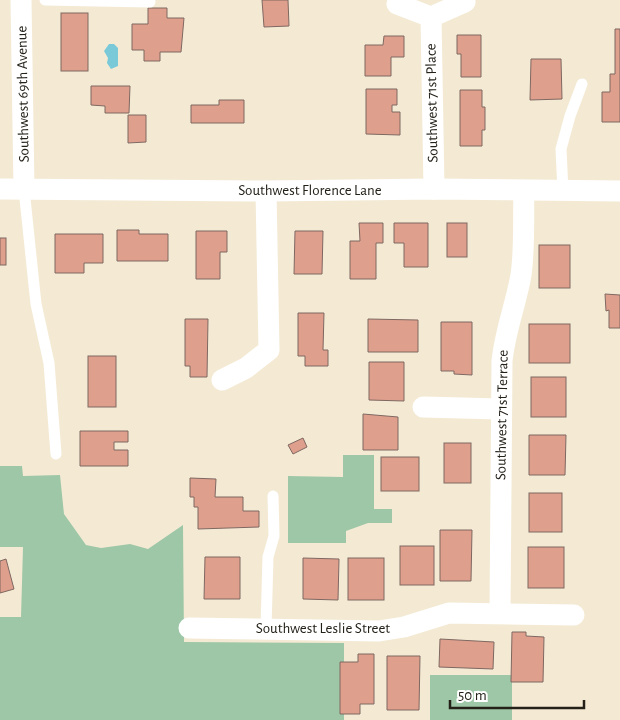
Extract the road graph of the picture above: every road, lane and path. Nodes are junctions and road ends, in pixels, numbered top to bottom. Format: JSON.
{"nodes":[{"id":1,"x":21,"y":0,"type":"edge"},
{"id":2,"x":45,"y":0,"type":"edge"},
{"id":3,"x":150,"y":2,"type":"dead end"},
{"id":4,"x":465,"y":2,"type":"dead end"},
{"id":5,"x":397,"y":4,"type":"dead end"},
{"id":6,"x":431,"y":17,"type":"junction"},
{"id":7,"x":582,"y":84,"type":"dead end"},
{"id":8,"x":434,"y":188,"type":"junction"},
{"id":9,"x":0,"y":189,"type":"edge"},
{"id":10,"x":24,"y":189,"type":"junction"},
{"id":11,"x":266,"y":191,"type":"junction"},
{"id":12,"x":524,"y":191,"type":"junction"},
{"id":13,"x":563,"y":191,"type":"junction"},
{"id":14,"x":620,"y":191,"type":"edge"},
{"id":15,"x":222,"y":380,"type":"dead end"},
{"id":16,"x":423,"y":407,"type":"dead end"},
{"id":17,"x":500,"y":409,"type":"junction"},
{"id":18,"x":56,"y":454,"type":"dead end"},
{"id":19,"x":273,"y":496,"type":"dead end"},
{"id":20,"x":500,"y":612,"type":"junction"},
{"id":21,"x":574,"y":615,"type":"dead end"},
{"id":22,"x":189,"y":628,"type":"dead end"},
{"id":23,"x":266,"y":628,"type":"junction"}],
"edges":[{"from":1,"to":10,"type":"street","name":"Southwest 69th Avenue"},
{"from":2,"to":3,"type":"lane"},
{"from":4,"to":6,"type":"street"},
{"from":5,"to":6,"type":"street"},
{"from":6,"to":8,"type":"street","name":"Southwest 71st Place"},
{"from":7,"to":13,"type":"lane"},
{"from":8,"to":11,"type":"street","name":"Southwest Florence Lane"},
{"from":8,"to":12,"type":"street","name":"Southwest Florence Lane"},
{"from":9,"to":10,"type":"street","name":"Southwest Florence Lane"},
{"from":10,"to":11,"type":"street","name":"Southwest Florence Lane"},
{"from":10,"to":18,"type":"lane"},
{"from":11,"to":15,"type":"street"},
{"from":12,"to":13,"type":"street","name":"Southwest Florence Lane"},
{"from":12,"to":17,"type":"street","name":"Southwest 71st Terrace"},
{"from":13,"to":14,"type":"street","name":"Southwest Florence Lane"},
{"from":16,"to":17,"type":"street"},
{"from":17,"to":20,"type":"street","name":"Southwest 71st Terrace"},
{"from":19,"to":23,"type":"lane"},
{"from":20,"to":21,"type":"street","name":"Southwest Leslie Street"},
{"from":20,"to":23,"type":"street","name":"Southwest Leslie Street"},
{"from":22,"to":23,"type":"street","name":"Southwest Leslie Street"}]}
